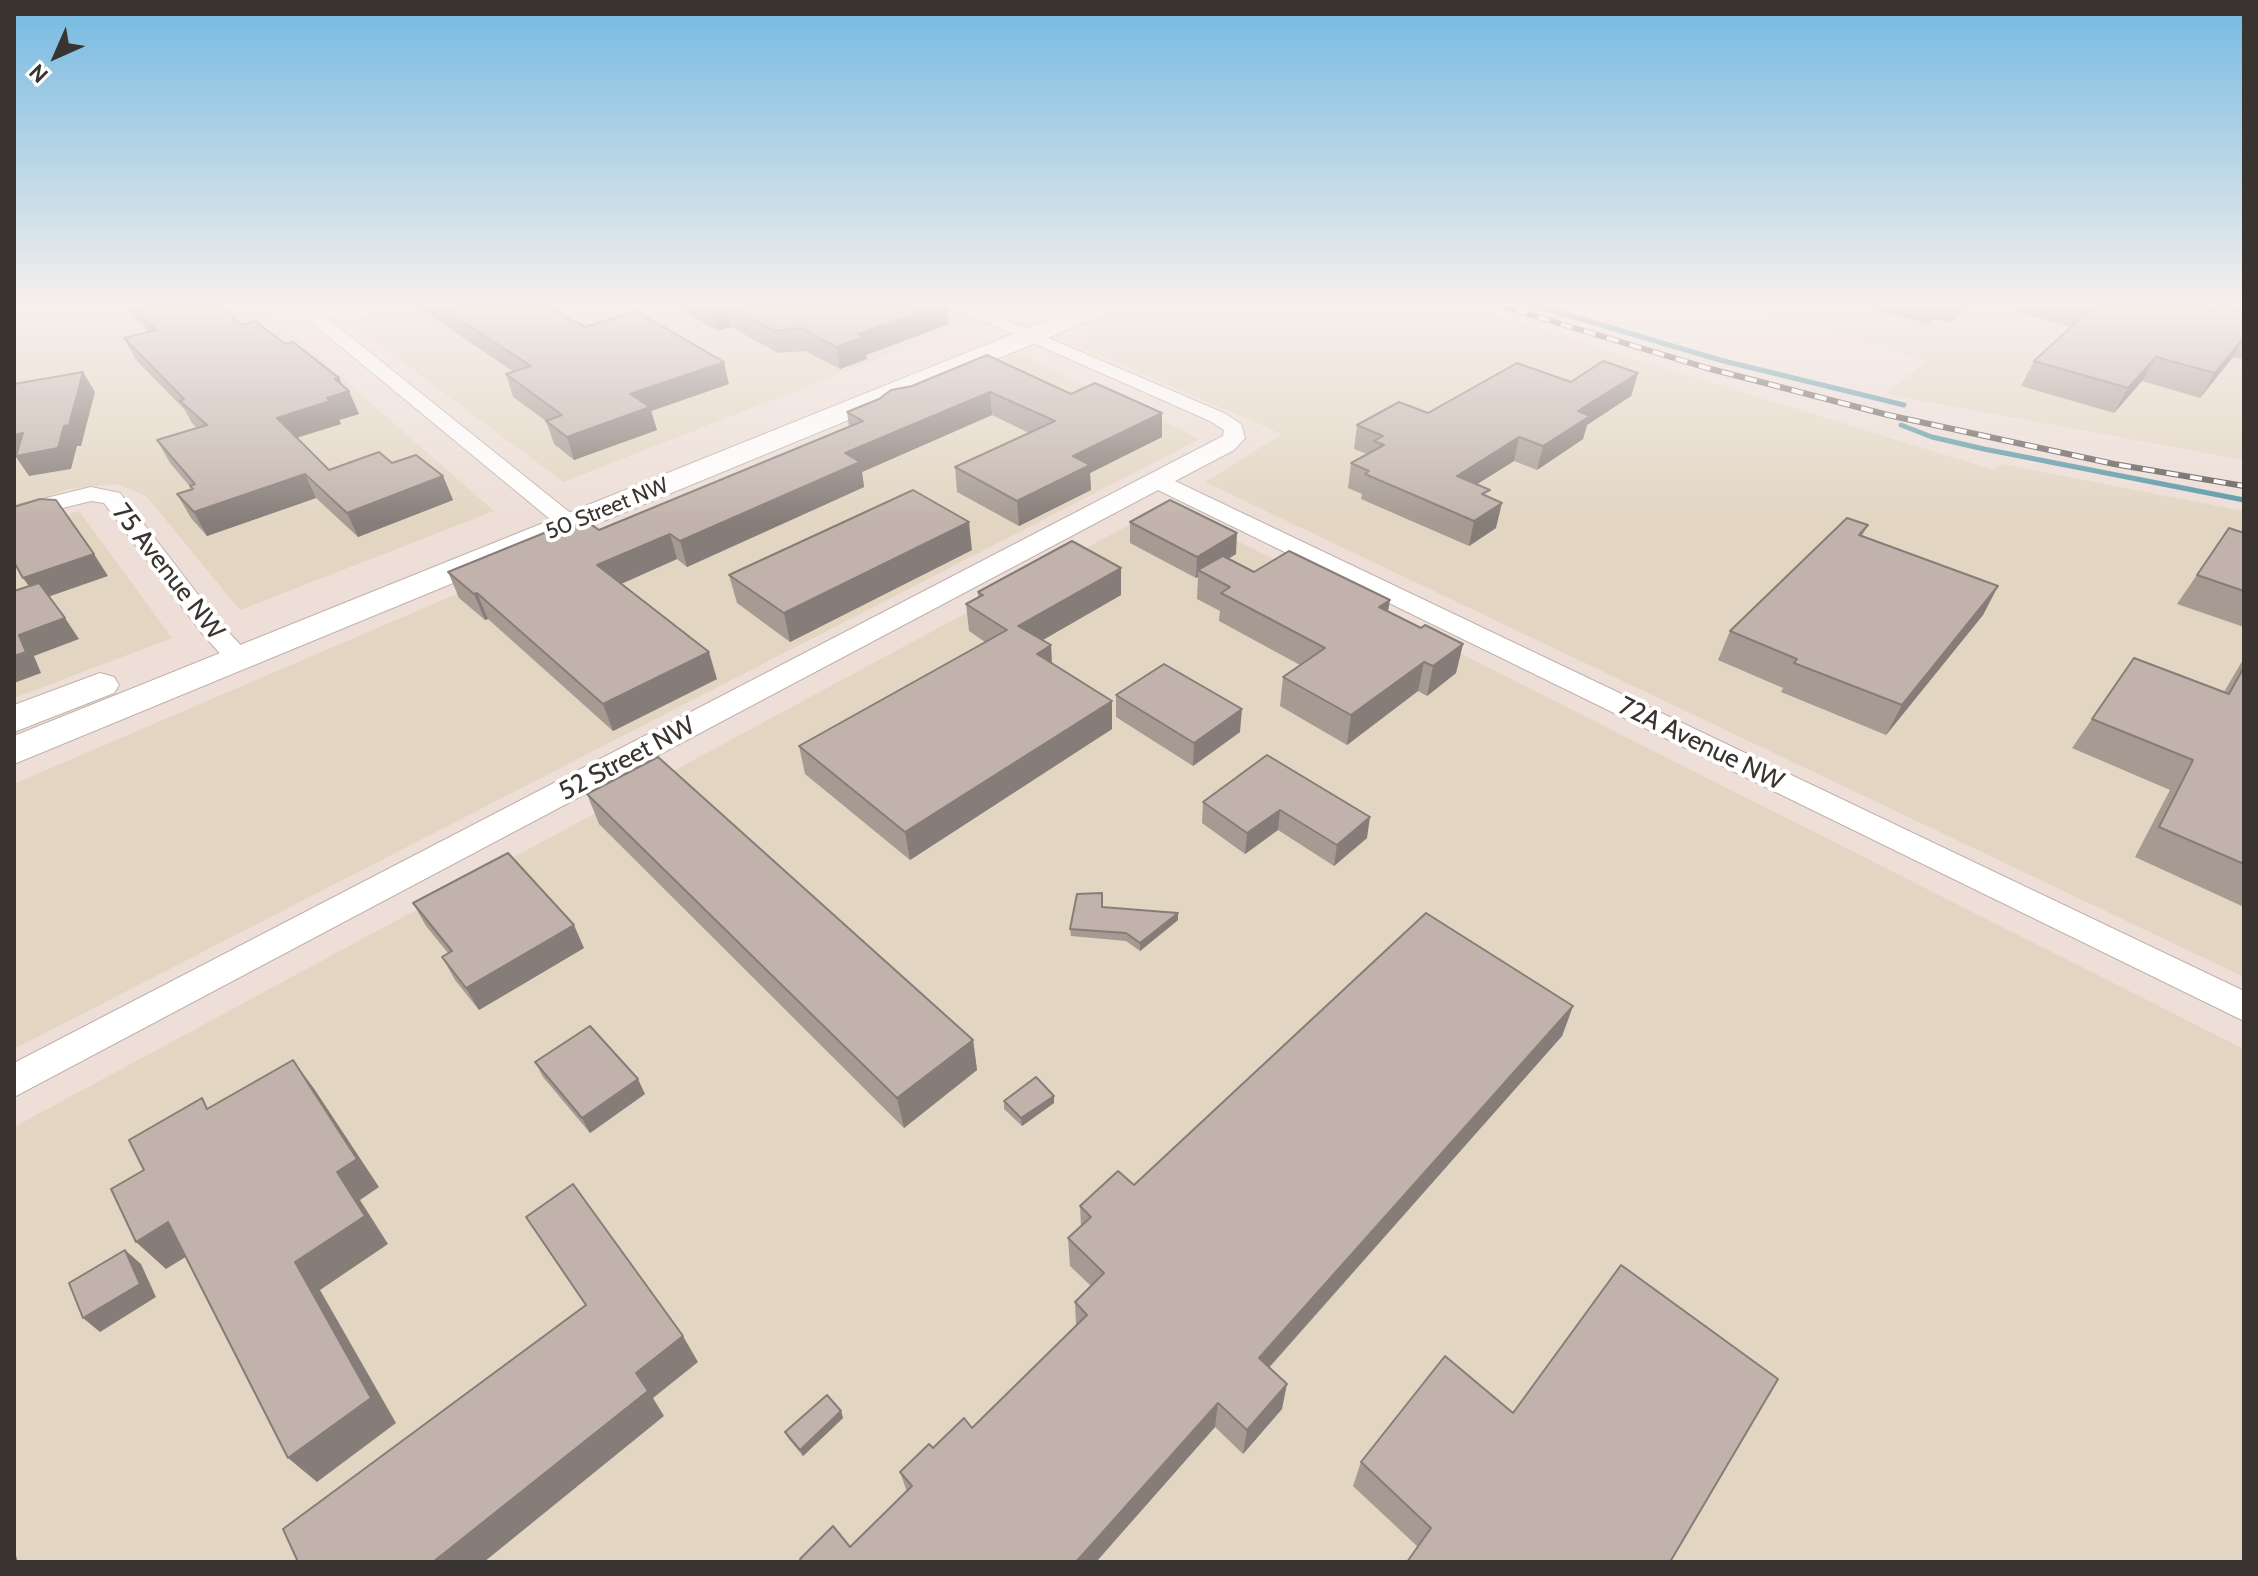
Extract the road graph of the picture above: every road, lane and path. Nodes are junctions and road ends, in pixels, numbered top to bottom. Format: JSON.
{"nodes":[{"id":1,"x":390,"y":377,"type":"edge"},
{"id":2,"x":901,"y":377,"type":"edge"},
{"id":3,"x":1124,"y":377,"type":"edge"},
{"id":4,"x":1157,"y":481,"type":"junction"},
{"id":5,"x":14,"y":513,"type":"edge"},
{"id":6,"x":558,"y":515,"type":"junction"},
{"id":7,"x":228,"y":648,"type":"junction"},
{"id":8,"x":14,"y":719,"type":"edge"},
{"id":9,"x":14,"y":751,"type":"edge"},
{"id":10,"x":2244,"y":1007,"type":"edge"},
{"id":11,"x":14,"y":1081,"type":"edge"}],
"edges":[{"from":1,"to":6,"type":"street"},
{"from":2,"to":6,"type":"main road","name":"50 Street NW"},
{"from":3,"to":4,"type":"street","name":"52 Street NW"},
{"from":4,"to":10,"type":"street","name":"72A Avenue NW"},
{"from":4,"to":11,"type":"street","name":"52 Street NW"},
{"from":5,"to":7,"type":"street","name":"75 Avenue NW"},
{"from":6,"to":7,"type":"main road","name":"50 Street NW"},
{"from":7,"to":8,"type":"main road","name":"50 Street NW"},
{"from":7,"to":9,"type":"main road","name":"50 Street NW"}]}
